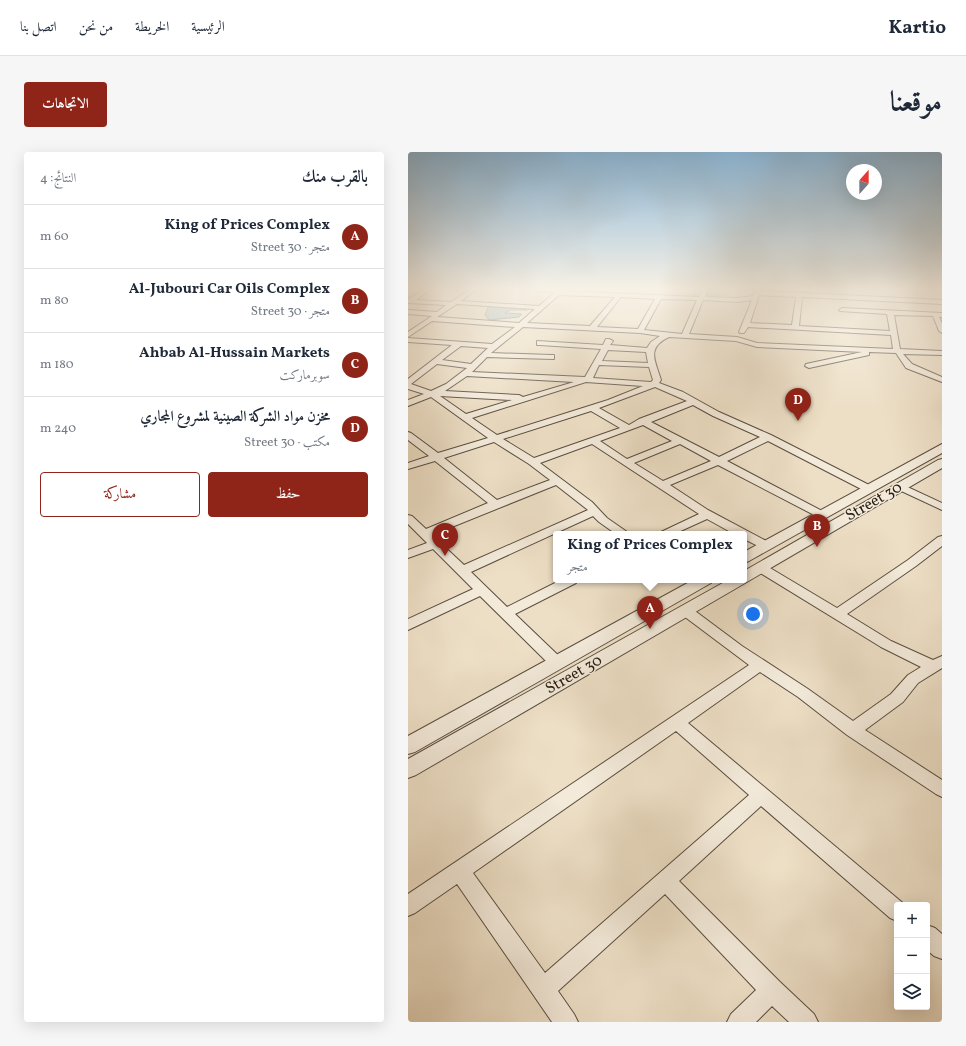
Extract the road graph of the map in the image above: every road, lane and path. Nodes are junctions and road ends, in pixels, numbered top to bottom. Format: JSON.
{"nodes":[{"id":1,"x":515,"y":330,"type":"edge"},
{"id":2,"x":555,"y":330,"type":"edge"},
{"id":3,"x":612,"y":330,"type":"edge"},
{"id":4,"x":617,"y":330,"type":"junction"},
{"id":5,"x":688,"y":330,"type":"edge"},
{"id":6,"x":743,"y":330,"type":"edge"},
{"id":7,"x":881,"y":330,"type":"edge"},
{"id":8,"x":894,"y":330,"type":"edge"},
{"id":9,"x":640,"y":331,"type":"joint"},
{"id":10,"x":895,"y":333,"type":"junction"},
{"id":11,"x":668,"y":335,"type":"junction"},
{"id":12,"x":685,"y":335,"type":"junction"},
{"id":13,"x":738,"y":339,"type":"junction"},
{"id":14,"x":408,"y":340,"type":"edge"},
{"id":15,"x":460,"y":343,"type":"junction"},
{"id":16,"x":559,"y":345,"type":"junction"},
{"id":17,"x":494,"y":346,"type":"junction"},
{"id":18,"x":606,"y":347,"type":"junction"},
{"id":19,"x":650,"y":350,"type":"junction"},
{"id":20,"x":876,"y":350,"type":"junction"},
{"id":21,"x":897,"y":350,"type":"junction"},
{"id":22,"x":942,"y":353,"type":"edge"},
{"id":23,"x":484,"y":355,"type":"junction"},
{"id":24,"x":437,"y":362,"type":"junction"},
{"id":25,"x":597,"y":363,"type":"junction"},
{"id":26,"x":651,"y":365,"type":"junction"},
{"id":27,"x":472,"y":366,"type":"junction"},
{"id":28,"x":809,"y":366,"type":"dead end"},
{"id":29,"x":909,"y":366,"type":"junction"},
{"id":30,"x":544,"y":367,"type":"junction"},
{"id":31,"x":464,"y":374,"type":"junction"},
{"id":32,"x":589,"y":380,"type":"junction"},
{"id":33,"x":942,"y":380,"type":"edge"},
{"id":34,"x":408,"y":383,"type":"edge"},
{"id":35,"x":653,"y":385,"type":"junction"},
{"id":36,"x":408,"y":386,"type":"edge"},
{"id":37,"x":434,"y":393,"type":"junction"},
{"id":38,"x":527,"y":399,"type":"junction"},
{"id":39,"x":692,"y":402,"type":"junction"},
{"id":40,"x":408,"y":403,"type":"edge"},
{"id":41,"x":592,"y":408,"type":"junction"},
{"id":42,"x":465,"y":417,"type":"junction"},
{"id":43,"x":642,"y":421,"type":"junction"},
{"id":44,"x":628,"y":428,"type":"junction"},
{"id":45,"x":408,"y":435,"type":"edge"},
{"id":46,"x":768,"y":437,"type":"junction"},
{"id":47,"x":495,"y":438,"type":"junction"},
{"id":48,"x":593,"y":441,"type":"junction"},
{"id":49,"x":680,"y":441,"type":"junction"},
{"id":50,"x":942,"y":448,"type":"edge"},
{"id":51,"x":436,"y":457,"type":"junction"},
{"id":52,"x":720,"y":461,"type":"junction"},
{"id":53,"x":533,"y":462,"type":"junction"},
{"id":54,"x":628,"y":462,"type":"junction"},
{"id":55,"x":942,"y":463,"type":"edge"},
{"id":56,"x":408,"y":466,"type":"edge"},
{"id":57,"x":557,"y":481,"type":"junction"},
{"id":58,"x":662,"y":485,"type":"junction"},
{"id":59,"x":901,"y":487,"type":"junction"},
{"id":60,"x":869,"y":489,"type":"junction"},
{"id":61,"x":496,"y":504,"type":"junction"},
{"id":62,"x":940,"y":505,"type":"edge"},
{"id":63,"x":595,"y":511,"type":"junction"},
{"id":64,"x":708,"y":514,"type":"junction"},
{"id":65,"x":822,"y":515,"type":"junction"},
{"id":66,"x":408,"y":518,"type":"edge"},
{"id":67,"x":620,"y":531,"type":"edge"},
{"id":68,"x":678,"y":531,"type":"edge"},
{"id":69,"x":739,"y":531,"type":"edge"},
{"id":70,"x":424,"y":534,"type":"junction"},
{"id":71,"x":747,"y":536,"type":"edge"},
{"id":72,"x":942,"y":540,"type":"edge"},
{"id":73,"x":434,"y":544,"type":"junction"},
{"id":74,"x":766,"y":546,"type":"junction"},
{"id":75,"x":408,"y":554,"type":"edge"},
{"id":76,"x":747,"y":556,"type":"edge"},
{"id":77,"x":761,"y":568,"type":"junction"},
{"id":78,"x":462,"y":571,"type":"junction"},
{"id":79,"x":747,"y":576,"type":"edge"},
{"id":80,"x":565,"y":583,"type":"edge"},
{"id":81,"x":695,"y":583,"type":"edge"},
{"id":82,"x":735,"y":583,"type":"edge"},
{"id":83,"x":482,"y":590,"type":"junction"},
{"id":84,"x":686,"y":611,"type":"junction"},
{"id":85,"x":506,"y":613,"type":"junction"},
{"id":86,"x":837,"y":614,"type":"junction"},
{"id":87,"x":408,"y":625,"type":"edge"},
{"id":88,"x":557,"y":663,"type":"junction"},
{"id":89,"x":937,"y":664,"type":"edge"},
{"id":90,"x":760,"y":665,"type":"junction"},
{"id":91,"x":676,"y":722,"type":"junction"},
{"id":92,"x":853,"y":730,"type":"junction"},
{"id":93,"x":408,"y":746,"type":"edge"},
{"id":94,"x":408,"y":769,"type":"edge"},
{"id":95,"x":942,"y":789,"type":"edge"},
{"id":96,"x":761,"y":795,"type":"junction"},
{"id":97,"x":460,"y":872,"type":"junction"},
{"id":98,"x":666,"y":881,"type":"junction"},
{"id":99,"x":408,"y":906,"type":"edge"},
{"id":100,"x":894,"y":908,"type":"edge"},
{"id":101,"x":930,"y":938,"type":"edge"},
{"id":102,"x":942,"y":948,"type":"edge"},
{"id":103,"x":543,"y":990,"type":"junction"},
{"id":104,"x":772,"y":990,"type":"junction"},
{"id":105,"x":566,"y":1022,"type":"edge"},
{"id":106,"x":739,"y":1022,"type":"edge"},
{"id":107,"x":806,"y":1022,"type":"edge"}],
"edges":[{"from":1,"to":17,"type":"street"},
{"from":2,"to":16,"type":"street"},
{"from":3,"to":4,"type":"street"},
{"from":4,"to":9,"type":"street"},
{"from":4,"to":18,"type":"street"},
{"from":5,"to":12,"type":"street"},
{"from":6,"to":13,"type":"street"},
{"from":7,"to":10,"type":"street"},
{"from":8,"to":10,"type":"street"},
{"from":9,"to":11,"type":"street"},
{"from":10,"to":21,"type":"street"},
{"from":11,"to":12,"type":"street"},
{"from":11,"to":19,"type":"street"},
{"from":12,"to":13,"type":"street"},
{"from":13,"to":20,"type":"street"},
{"from":14,"to":15,"type":"street"},
{"from":15,"to":17,"type":"street"},
{"from":15,"to":24,"type":"street"},
{"from":16,"to":18,"type":"street"},
{"from":16,"to":30,"type":"street"},
{"from":17,"to":23,"type":"street"},
{"from":18,"to":19,"type":"street"},
{"from":18,"to":25,"type":"street"},
{"from":19,"to":26,"type":"street"},
{"from":20,"to":21,"type":"street"},
{"from":20,"to":28,"type":"street"},
{"from":20,"to":29,"type":"street"},
{"from":21,"to":22,"type":"street"},
{"from":21,"to":29,"type":"street"},
{"from":23,"to":27,"type":"street"},
{"from":23,"to":30,"type":"street"},
{"from":24,"to":27,"type":"street"},
{"from":24,"to":34,"type":"street"},
{"from":25,"to":26,"type":"street"},
{"from":25,"to":32,"type":"street"},
{"from":26,"to":35,"type":"street"},
{"from":27,"to":31,"type":"street"},
{"from":29,"to":33,"type":"street"},
{"from":30,"to":31,"type":"street"},
{"from":30,"to":32,"type":"street"},
{"from":31,"to":37,"type":"street"},
{"from":32,"to":35,"type":"street"},
{"from":32,"to":38,"type":"street"},
{"from":35,"to":39,"type":"street"},
{"from":35,"to":41,"type":"street"},
{"from":36,"to":37,"type":"street"},
{"from":37,"to":38,"type":"street"},
{"from":37,"to":40,"type":"street"},
{"from":37,"to":42,"type":"street"},
{"from":38,"to":42,"type":"street"},
{"from":39,"to":43,"type":"street"},
{"from":39,"to":46,"type":"street"},
{"from":41,"to":44,"type":"street"},
{"from":41,"to":47,"type":"street"},
{"from":42,"to":47,"type":"street"},
{"from":43,"to":44,"type":"street"},
{"from":43,"to":49,"type":"street"},
{"from":44,"to":48,"type":"street"},
{"from":45,"to":51,"type":"street"},
{"from":46,"to":52,"type":"street"},
{"from":46,"to":60,"type":"street"},
{"from":47,"to":51,"type":"street"},
{"from":47,"to":53,"type":"street"},
{"from":48,"to":53,"type":"street"},
{"from":48,"to":54,"type":"street"},
{"from":49,"to":52,"type":"street"},
{"from":49,"to":54,"type":"street"},
{"from":50,"to":60,"type":"street","name":"Street 30"},
{"from":51,"to":56,"type":"street"},
{"from":51,"to":61,"type":"street"},
{"from":52,"to":58,"type":"street"},
{"from":52,"to":65,"type":"street"},
{"from":53,"to":57,"type":"street"},
{"from":54,"to":58,"type":"street"},
{"from":55,"to":59,"type":"street","name":"Street 30"},
{"from":57,"to":61,"type":"street"},
{"from":57,"to":63,"type":"street"},
{"from":58,"to":64,"type":"street"},
{"from":59,"to":62,"type":"street"},
{"from":59,"to":77,"type":"street","name":"Street 30"},
{"from":60,"to":65,"type":"street","name":"Street 30"},
{"from":61,"to":70,"type":"street"},
{"from":63,"to":67,"type":"street"},
{"from":63,"to":78,"type":"street"},
{"from":64,"to":68,"type":"street"},
{"from":64,"to":69,"type":"street"},
{"from":65,"to":74,"type":"street","name":"Street 30"},
{"from":66,"to":70,"type":"street"},
{"from":70,"to":73,"type":"street"},
{"from":71,"to":74,"type":"street"},
{"from":72,"to":86,"type":"street"},
{"from":73,"to":75,"type":"street"},
{"from":73,"to":78,"type":"street"},
{"from":74,"to":76,"type":"street","name":"Street 30"},
{"from":77,"to":79,"type":"street","name":"Street 30"},
{"from":77,"to":86,"type":"street"},
{"from":78,"to":83,"type":"street"},
{"from":80,"to":85,"type":"street"},
{"from":81,"to":88,"type":"street","name":"Street 30"},
{"from":82,"to":84,"type":"street","name":"Street 30"},
{"from":83,"to":85,"type":"street"},
{"from":83,"to":87,"type":"street"},
{"from":84,"to":90,"type":"street"},
{"from":84,"to":94,"type":"street","name":"Street 30"},
{"from":85,"to":88,"type":"street"},
{"from":86,"to":89,"type":"street"},
{"from":88,"to":93,"type":"street","name":"Street 30"},
{"from":89,"to":92,"type":"street"},
{"from":90,"to":91,"type":"street"},
{"from":90,"to":92,"type":"street"},
{"from":91,"to":96,"type":"street"},
{"from":91,"to":97,"type":"street"},
{"from":92,"to":95,"type":"street"},
{"from":96,"to":98,"type":"street"},
{"from":96,"to":100,"type":"street"},
{"from":97,"to":99,"type":"street"},
{"from":97,"to":103,"type":"street"},
{"from":98,"to":103,"type":"street"},
{"from":98,"to":104,"type":"street"},
{"from":101,"to":102,"type":"street"},
{"from":103,"to":105,"type":"street"},
{"from":104,"to":106,"type":"street"},
{"from":104,"to":107,"type":"street"}]}
